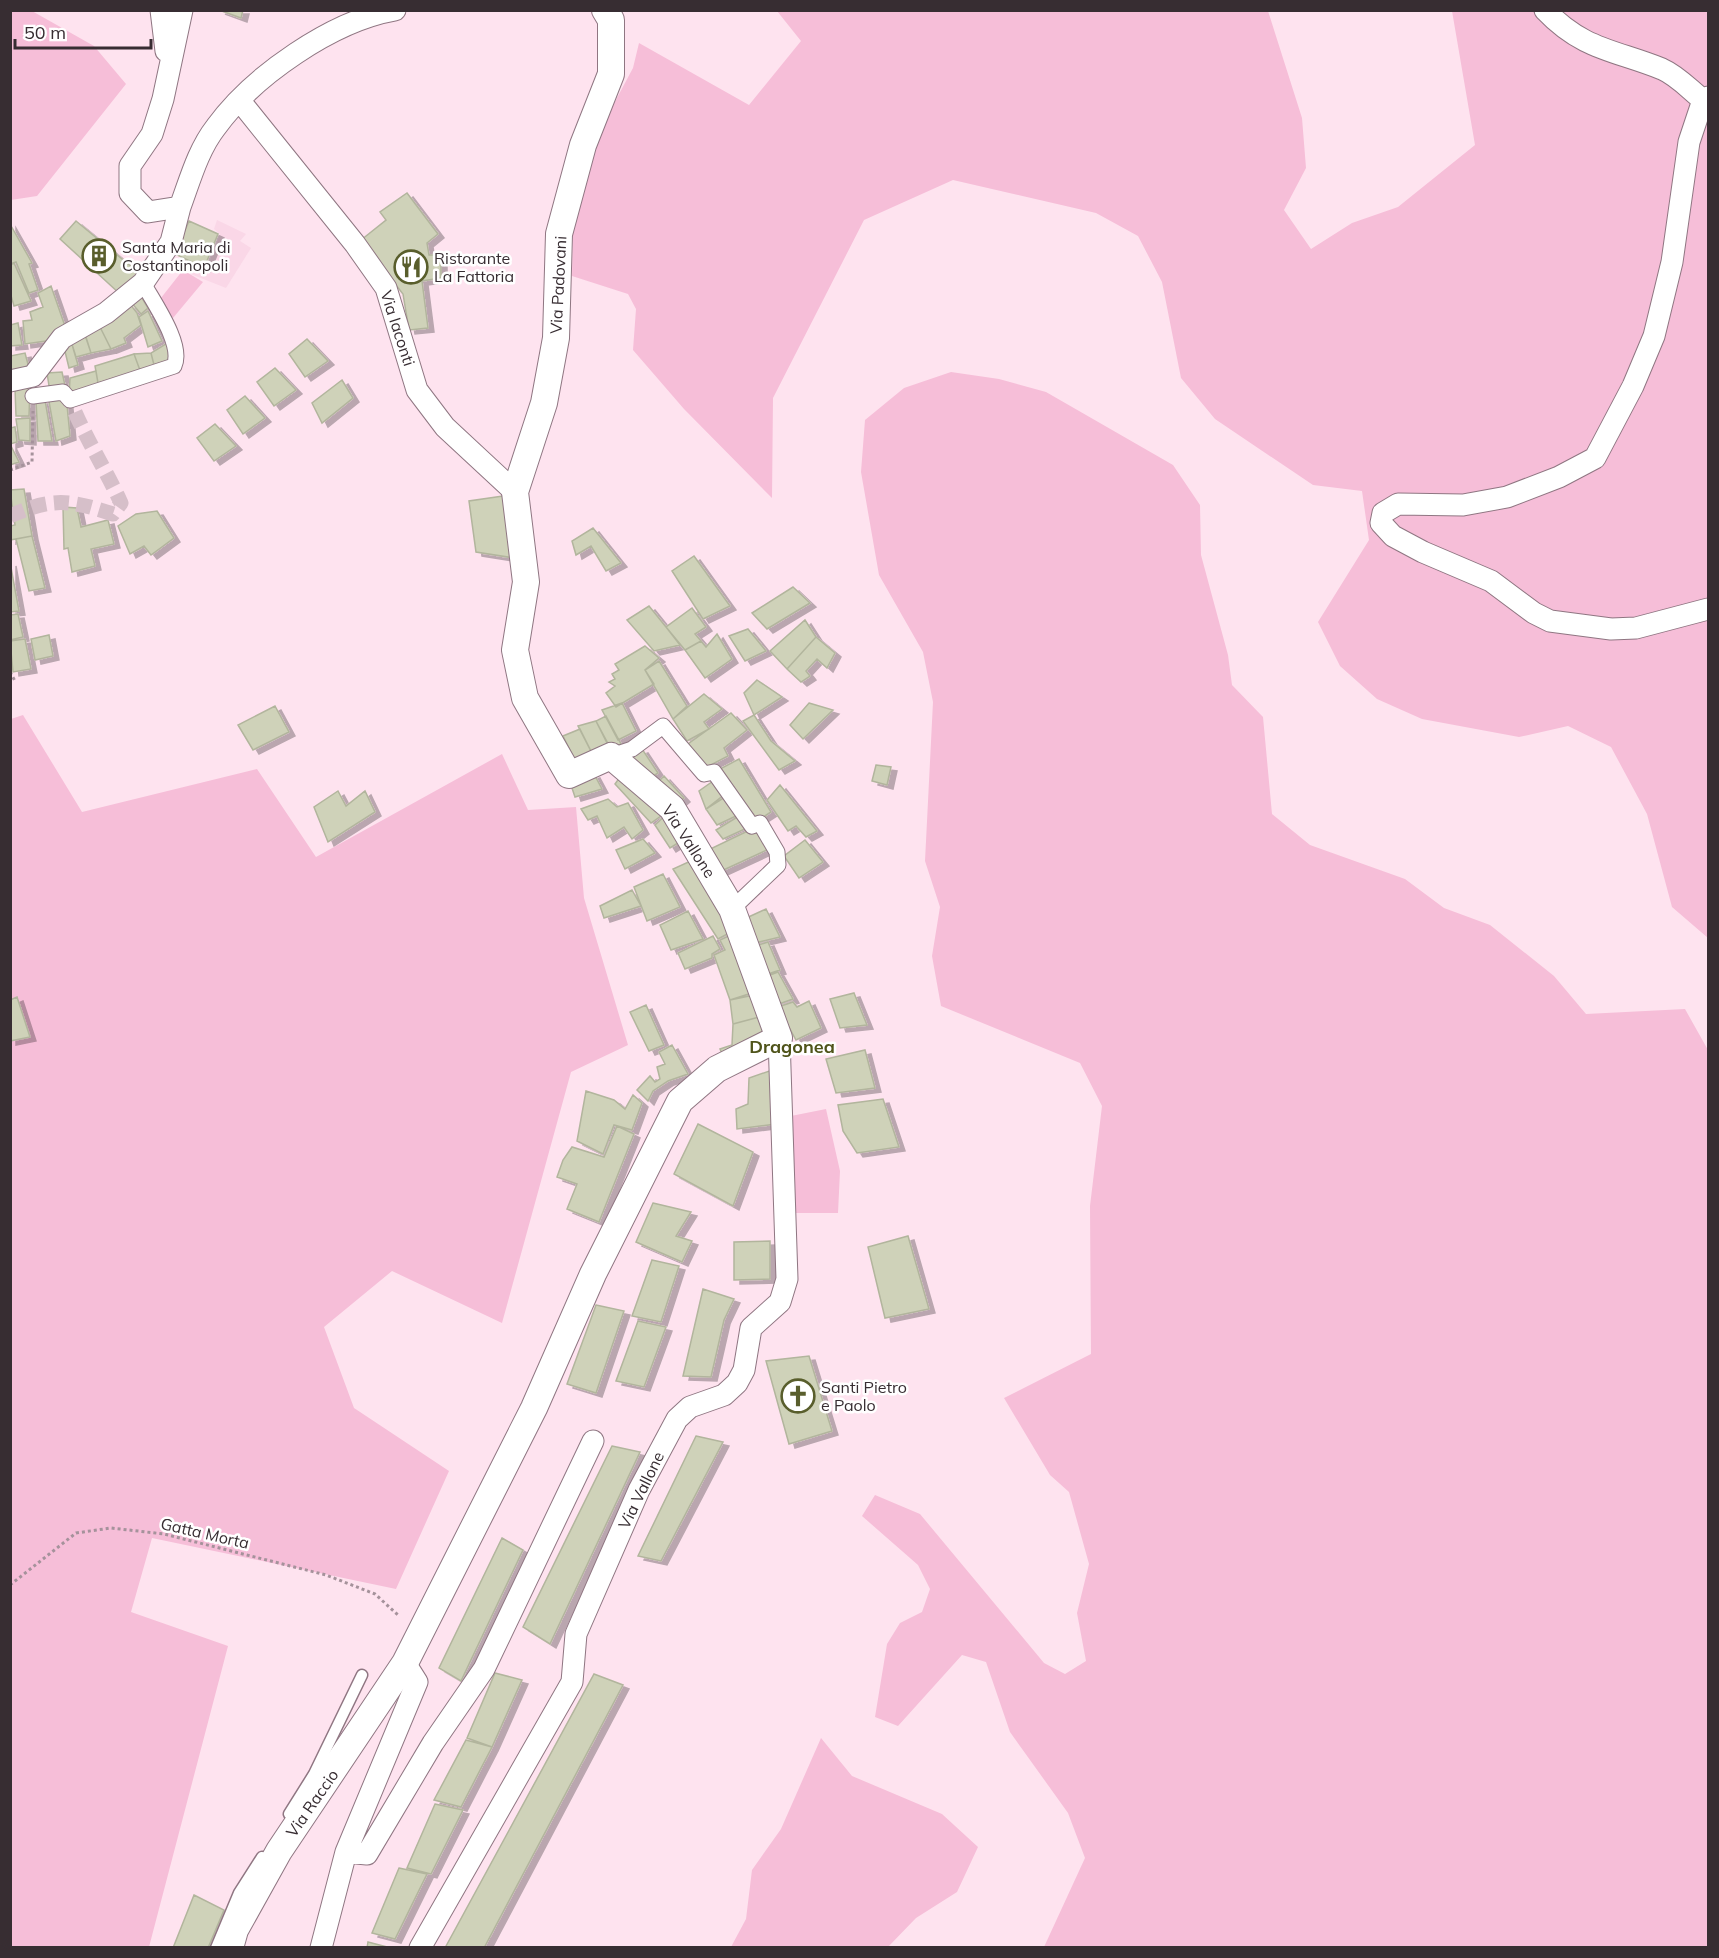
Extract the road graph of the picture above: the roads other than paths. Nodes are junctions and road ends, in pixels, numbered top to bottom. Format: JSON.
{"nodes":[{"id":1,"x":161,"y":10,"type":"edge"},
{"id":2,"x":182,"y":10,"type":"edge"},
{"id":3,"x":395,"y":10,"type":"edge"},
{"id":4,"x":604,"y":10,"type":"edge"},
{"id":5,"x":1545,"y":10,"type":"edge"},
{"id":6,"x":168,"y":70,"type":"junction"},
{"id":7,"x":1706,"y":98,"type":"edge"},
{"id":8,"x":240,"y":101,"type":"junction"},
{"id":9,"x":180,"y":207,"type":"junction"},
{"id":10,"x":143,"y":283,"type":"junction"},
{"id":11,"x":10,"y":381,"type":"edge"},
{"id":12,"x":33,"y":396,"type":"road end"},
{"id":13,"x":515,"y":492,"type":"junction"},
{"id":14,"x":1708,"y":609,"type":"edge"},
{"id":15,"x":611,"y":756,"type":"junction"},
{"id":16,"x":732,"y":909,"type":"junction"},
{"id":17,"x":779,"y":1038,"type":"junction"},
{"id":18,"x":593,"y":1441,"type":"dead end"},
{"id":19,"x":405,"y":1664,"type":"junction"},
{"id":20,"x":362,"y":1675,"type":"dead end"},
{"id":21,"x":346,"y":1852,"type":"junction"},
{"id":22,"x":216,"y":1947,"type":"edge"},
{"id":23,"x":230,"y":1947,"type":"edge"},
{"id":24,"x":321,"y":1947,"type":"edge"},
{"id":25,"x":420,"y":1947,"type":"edge"}],
"edges":[{"from":1,"to":6,"type":"street"},
{"from":2,"to":6,"type":"street"},
{"from":3,"to":8,"type":"street"},
{"from":4,"to":13,"type":"street","name":"Via Padovani"},
{"from":5,"to":7,"type":"street"},
{"from":6,"to":9,"type":"street"},
{"from":7,"to":14,"type":"street"},
{"from":8,"to":9,"type":"street"},
{"from":8,"to":13,"type":"street","name":"Via Iaconti"},
{"from":9,"to":10,"type":"street"},
{"from":10,"to":11,"type":"street"},
{"from":10,"to":12,"type":"street"},
{"from":13,"to":15,"type":"street"},
{"from":15,"to":16,"type":"street","name":"Via Vallone"},
{"from":15,"to":16,"type":"street"},
{"from":16,"to":17,"type":"street","name":"Via Vallone"},
{"from":17,"to":19,"type":"street"},
{"from":17,"to":25,"type":"street","name":"Via Vallone"},
{"from":18,"to":21,"type":"street"},
{"from":19,"to":21,"type":"street"},
{"from":19,"to":23,"type":"street","name":"Via Raccio"},
{"from":20,"to":22,"type":"lane"},
{"from":21,"to":24,"type":"street"}]}
